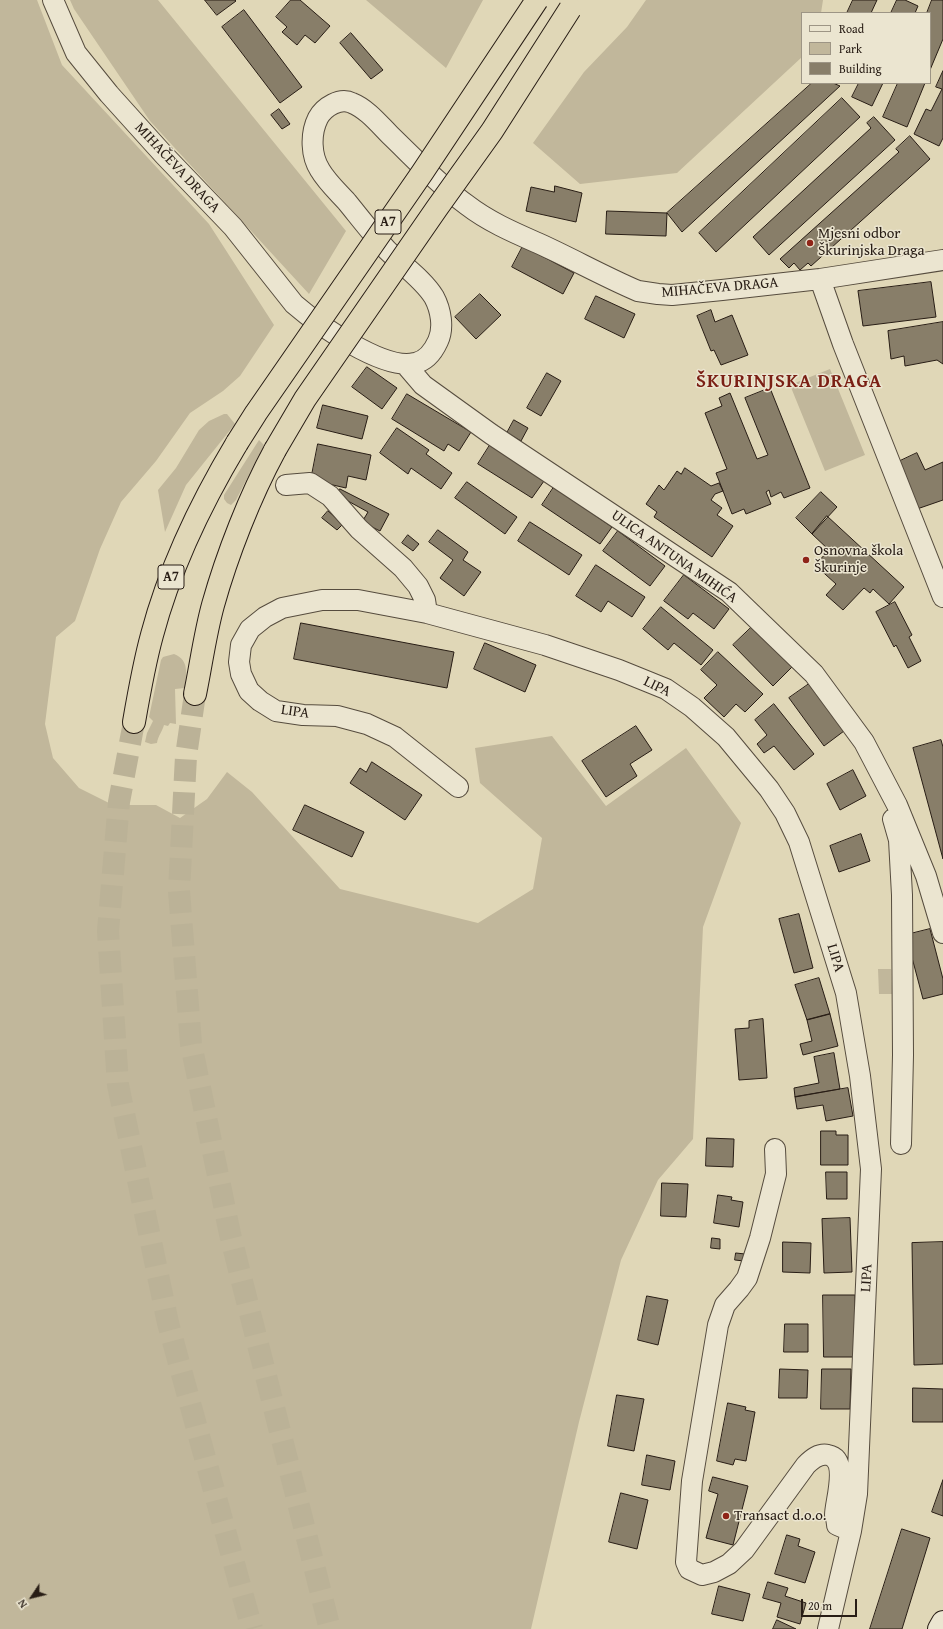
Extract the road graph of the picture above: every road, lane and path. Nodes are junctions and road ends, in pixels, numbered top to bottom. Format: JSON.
{"nodes":[{"id":1,"x":53,"y":0,"type":"edge"},
{"id":2,"x":537,"y":0,"type":"edge"},
{"id":3,"x":572,"y":4,"type":"edge"},
{"id":4,"x":943,"y":260,"type":"edge"},
{"id":5,"x":820,"y":279,"type":"junction"},
{"id":6,"x":405,"y":364,"type":"junction"},
{"id":7,"x":286,"y":485,"type":"dead end"},
{"id":8,"x":943,"y":596,"type":"edge"},
{"id":9,"x":427,"y":613,"type":"junction"},
{"id":10,"x":195,"y":694,"type":"tunnel mouth"},
{"id":11,"x":134,"y":722,"type":"tunnel mouth"},
{"id":12,"x":458,"y":787,"type":"dead end"},
{"id":13,"x":898,"y":805,"type":"junction"},
{"id":14,"x":943,"y":933,"type":"edge"},
{"id":15,"x":901,"y":1144,"type":"dead end"},
{"id":16,"x":775,"y":1148,"type":"dead end"},
{"id":17,"x":851,"y":1531,"type":"junction"},
{"id":18,"x":943,"y":1622,"type":"edge"},
{"id":19,"x":828,"y":1629,"type":"edge"},
{"id":20,"x":939,"y":1629,"type":"edge"}],
"edges":[{"from":1,"to":6,"type":"street","name":"MIHAČEVA DRAGA"},
{"from":2,"to":11,"type":"highway","number":"A7","bridge":true},
{"from":3,"to":10,"type":"highway","number":"A7","bridge":true},
{"from":4,"to":5,"type":"street","name":"MIHAČEVA DRAGA"},
{"from":5,"to":6,"type":"street","name":"MIHAČEVA DRAGA"},
{"from":5,"to":8,"type":"street"},
{"from":6,"to":13,"type":"street","name":"ULICA ANTUNA MIHIĆA"},
{"from":7,"to":9,"type":"street"},
{"from":9,"to":12,"type":"street","name":"LIPA"},
{"from":9,"to":17,"type":"street","name":"LIPA"},
{"from":13,"to":14,"type":"street","name":"ULICA ANTUNA MIHIĆA"},
{"from":13,"to":15,"type":"street"},
{"from":16,"to":17,"type":"street"},
{"from":17,"to":19,"type":"street","name":"LIPA"},
{"from":18,"to":20,"type":"main road"}]}
